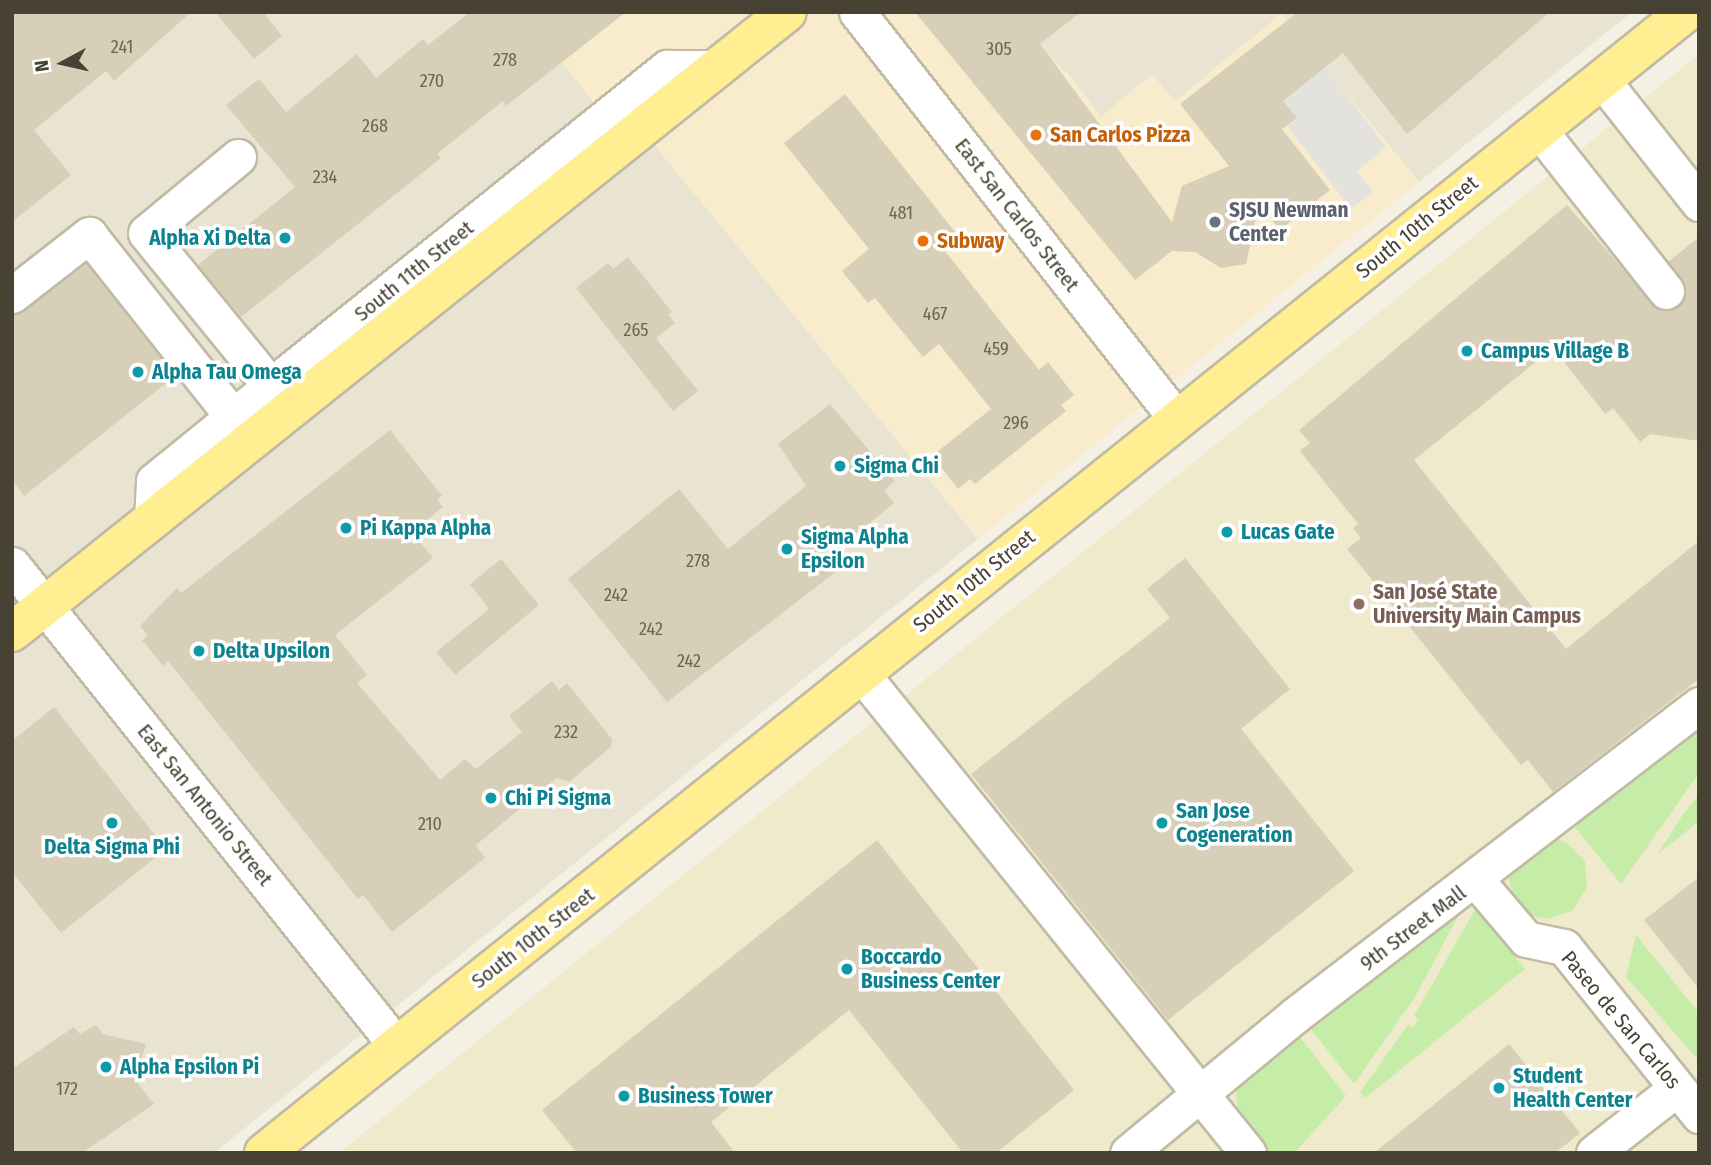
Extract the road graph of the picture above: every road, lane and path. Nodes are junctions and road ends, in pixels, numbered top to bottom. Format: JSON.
{"nodes":[{"id":1,"x":787,"y":12,"type":"edge"},
{"id":2,"x":857,"y":12,"type":"edge"},
{"id":3,"x":1686,"y":12,"type":"edge"},
{"id":4,"x":716,"y":68,"type":"junction"},
{"id":5,"x":1602,"y":80,"type":"junction"},
{"id":6,"x":1539,"y":130,"type":"junction"},
{"id":7,"x":239,"y":157,"type":"dead end"},
{"id":8,"x":1699,"y":203,"type":"edge"},
{"id":9,"x":1666,"y":291,"type":"dead end"},
{"id":10,"x":12,"y":295,"type":"edge"},
{"id":11,"x":271,"y":386,"type":"junction"},
{"id":12,"x":233,"y":417,"type":"junction"},
{"id":13,"x":1176,"y":418,"type":"junction"},
{"id":14,"x":152,"y":521,"type":"junction"},
{"id":15,"x":12,"y":565,"type":"edge"},
{"id":16,"x":44,"y":605,"type":"junction"},
{"id":17,"x":12,"y":632,"type":"edge"},
{"id":18,"x":859,"y":672,"type":"junction"},
{"id":19,"x":1699,"y":705,"type":"edge"},
{"id":20,"x":1476,"y":880,"type":"junction"},
{"id":21,"x":397,"y":1046,"type":"junction"},
{"id":22,"x":1677,"y":1088,"type":"junction"},
{"id":23,"x":1199,"y":1095,"type":"junction"},
{"id":24,"x":1699,"y":1115,"type":"edge"},
{"id":25,"x":264,"y":1153,"type":"edge"},
{"id":26,"x":1128,"y":1153,"type":"edge"},
{"id":27,"x":1248,"y":1153,"type":"edge"},
{"id":28,"x":1594,"y":1153,"type":"edge"}],
"edges":[{"from":1,"to":4,"type":"main road","name":"South 11th Street"},
{"from":2,"to":13,"type":"street","name":"East San Carlos Street"},
{"from":3,"to":5,"type":"main road","name":"South 10th Street"},
{"from":4,"to":11,"type":"street","name":"South 11th Street"},
{"from":4,"to":14,"type":"main road","name":"South 11th Street"},
{"from":5,"to":6,"type":"main road","name":"South 10th Street"},
{"from":5,"to":8,"type":"street"},
{"from":6,"to":9,"type":"street"},
{"from":6,"to":13,"type":"main road","name":"South 10th Street"},
{"from":7,"to":11,"type":"street"},
{"from":10,"to":12,"type":"street"},
{"from":11,"to":12,"type":"street","name":"South 11th Street"},
{"from":12,"to":14,"type":"street","name":"South 11th Street"},
{"from":13,"to":18,"type":"main road","name":"South 10th Street"},
{"from":14,"to":16,"type":"main road","name":"South 11th Street"},
{"from":15,"to":16,"type":"street","name":"East San Antonio Street"},
{"from":16,"to":17,"type":"main road","name":"South 11th Street"},
{"from":16,"to":21,"type":"street","name":"East San Antonio Street"},
{"from":18,"to":21,"type":"main road","name":"South 10th Street"},
{"from":18,"to":23,"type":"street"},
{"from":19,"to":20,"type":"street","name":"9th Street Mall"},
{"from":20,"to":22,"type":"street","name":"Paseo de San Carlos"},
{"from":20,"to":23,"type":"street","name":"9th Street Mall"},
{"from":21,"to":25,"type":"main road","name":"South 10th Street"},
{"from":22,"to":24,"type":"street","name":"Paseo de San Carlos"},
{"from":22,"to":28,"type":"street"},
{"from":23,"to":26,"type":"street","name":"9th Street Mall"},
{"from":23,"to":27,"type":"street"}]}
